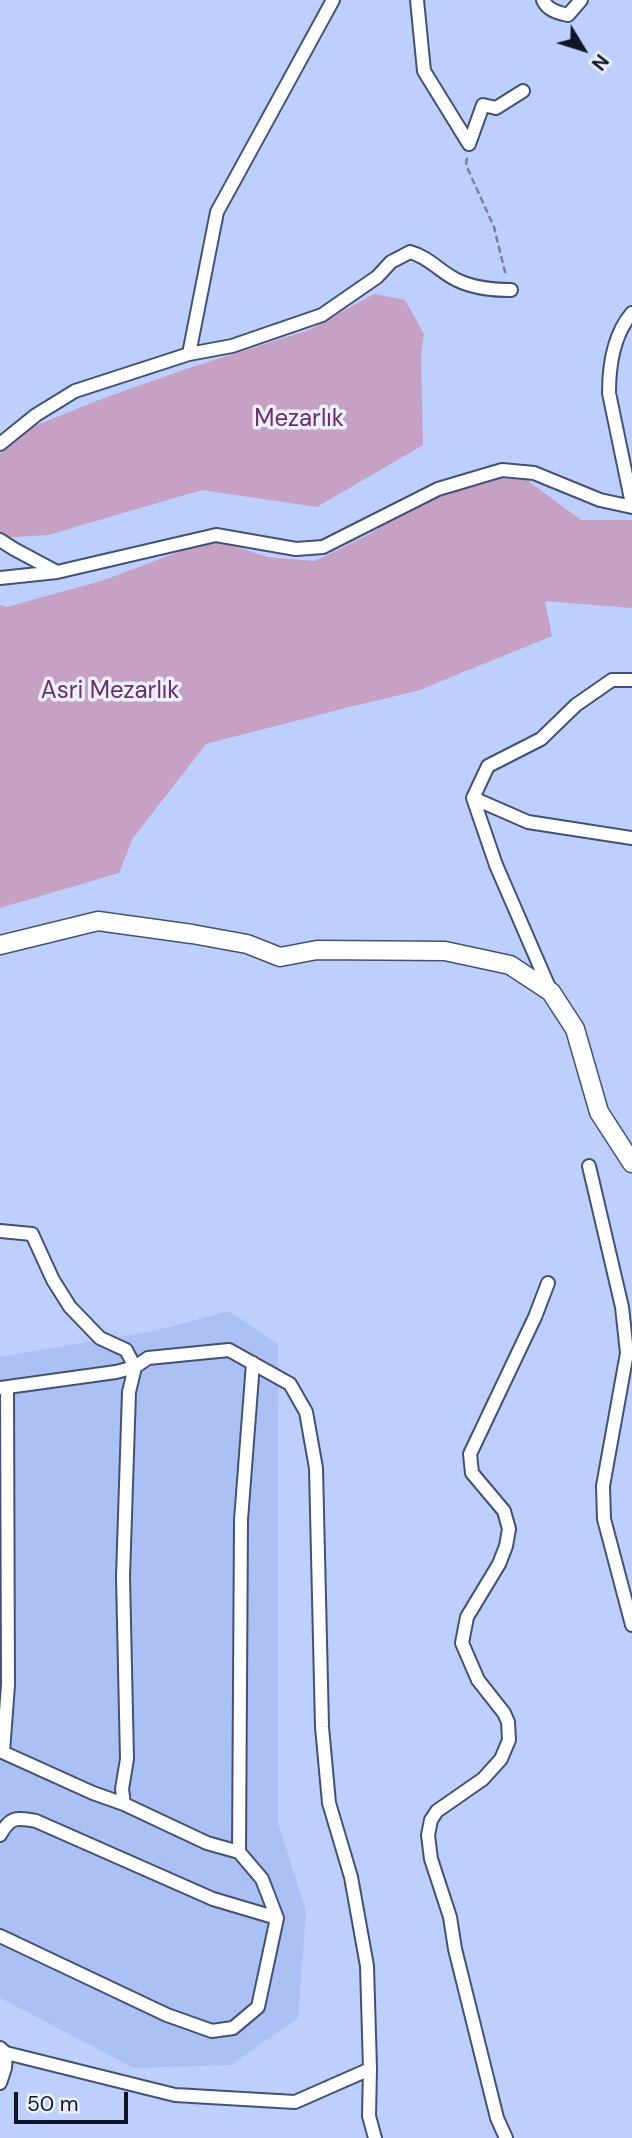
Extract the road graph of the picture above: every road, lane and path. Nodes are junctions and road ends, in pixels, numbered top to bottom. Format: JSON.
{"nodes":[{"id":1,"x":333,"y":0,"type":"edge"},
{"id":2,"x":417,"y":0,"type":"edge"},
{"id":3,"x":543,"y":0,"type":"edge"},
{"id":4,"x":581,"y":0,"type":"edge"},
{"id":5,"x":523,"y":91,"type":"dead end"},
{"id":6,"x":469,"y":144,"type":"junction"},
{"id":7,"x":511,"y":290,"type":"joint"},
{"id":8,"x":632,"y":313,"type":"edge"},
{"id":9,"x":189,"y":354,"type":"junction"},
{"id":10,"x":0,"y":444,"type":"edge"},
{"id":11,"x":632,"y":505,"type":"edge"},
{"id":12,"x":0,"y":540,"type":"edge"},
{"id":13,"x":57,"y":572,"type":"junction"},
{"id":14,"x":0,"y":578,"type":"edge"},
{"id":15,"x":632,"y":680,"type":"edge"},
{"id":16,"x":472,"y":798,"type":"junction"},
{"id":17,"x":632,"y":838,"type":"edge"},
{"id":18,"x":0,"y":945,"type":"edge"},
{"id":19,"x":551,"y":992,"type":"junction"},
{"id":20,"x":632,"y":1163,"type":"edge"},
{"id":21,"x":589,"y":1166,"type":"dead end"},
{"id":22,"x":0,"y":1231,"type":"edge"},
{"id":23,"x":548,"y":1283,"type":"dead end"},
{"id":24,"x":253,"y":1363,"type":"junction"},
{"id":25,"x":135,"y":1367,"type":"junction"},
{"id":26,"x":4,"y":1388,"type":"edge"},
{"id":27,"x":632,"y":1625,"type":"edge"},
{"id":28,"x":1,"y":1752,"type":"edge"},
{"id":29,"x":124,"y":1804,"type":"junction"},
{"id":30,"x":0,"y":1835,"type":"edge"},
{"id":31,"x":239,"y":1852,"type":"junction"},
{"id":32,"x":277,"y":1918,"type":"junction"},
{"id":33,"x":0,"y":1936,"type":"edge"},
{"id":34,"x":3,"y":2050,"type":"edge"},
{"id":35,"x":370,"y":2069,"type":"junction"},
{"id":36,"x":0,"y":2083,"type":"edge"},
{"id":37,"x":375,"y":2138,"type":"edge"},
{"id":38,"x":506,"y":2138,"type":"edge"}],
"edges":[{"from":1,"to":9,"type":"street"},
{"from":2,"to":6,"type":"street"},
{"from":3,"to":4,"type":"street"},
{"from":5,"to":6,"type":"street"},
{"from":6,"to":7,"type":"path"},
{"from":7,"to":9,"type":"street"},
{"from":8,"to":11,"type":"street"},
{"from":9,"to":10,"type":"street"},
{"from":11,"to":13,"type":"street"},
{"from":12,"to":13,"type":"street"},
{"from":13,"to":14,"type":"street"},
{"from":15,"to":16,"type":"street"},
{"from":16,"to":17,"type":"street"},
{"from":16,"to":19,"type":"street"},
{"from":18,"to":19,"type":"main road"},
{"from":19,"to":20,"type":"main road"},
{"from":21,"to":27,"type":"street"},
{"from":22,"to":25,"type":"street"},
{"from":23,"to":38,"type":"street"},
{"from":24,"to":25,"type":"street"},
{"from":24,"to":31,"type":"street"},
{"from":24,"to":35,"type":"street"},
{"from":25,"to":26,"type":"street"},
{"from":25,"to":29,"type":"street"},
{"from":26,"to":28,"type":"street"},
{"from":28,"to":29,"type":"street"},
{"from":29,"to":31,"type":"street"},
{"from":30,"to":32,"type":"street"},
{"from":31,"to":32,"type":"street"},
{"from":32,"to":33,"type":"street"},
{"from":34,"to":35,"type":"street"},
{"from":34,"to":36,"type":"street"},
{"from":35,"to":37,"type":"street"}]}
